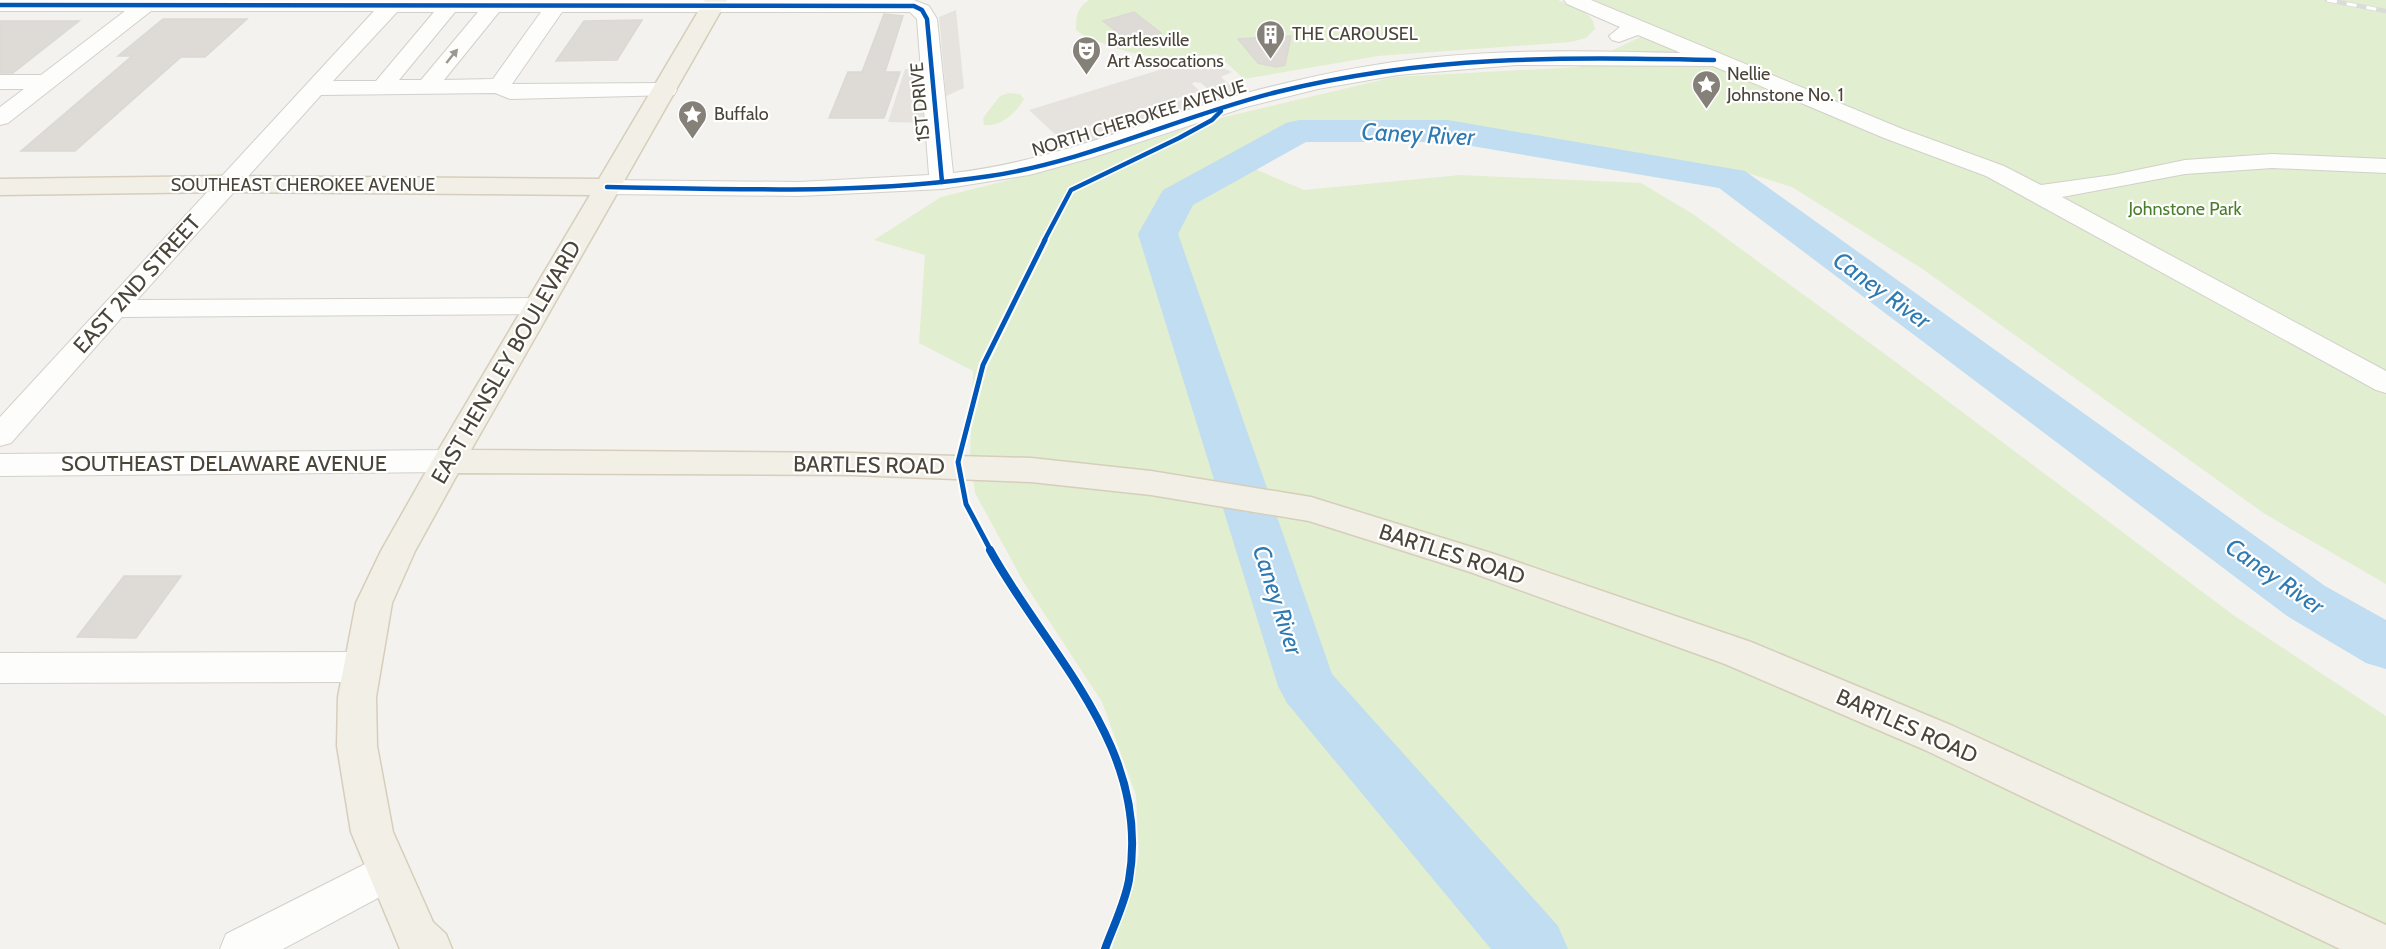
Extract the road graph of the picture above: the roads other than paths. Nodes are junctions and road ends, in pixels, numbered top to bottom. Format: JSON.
{"nodes":[{"id":1,"x":1574,"y":0,"type":"edge"},
{"id":2,"x":394,"y":2,"type":"edge"},
{"id":3,"x":148,"y":3,"type":"edge"},
{"id":4,"x":715,"y":3,"type":"edge"},
{"id":5,"x":0,"y":5,"type":"edge"},
{"id":6,"x":450,"y":5,"type":"junction"},
{"id":7,"x":494,"y":5,"type":"junction"},
{"id":8,"x":556,"y":5,"type":"junction"},
{"id":9,"x":1637,"y":27,"type":"junction"},
{"id":10,"x":1575,"y":57,"type":"junction"},
{"id":11,"x":1714,"y":60,"type":"junction"},
{"id":12,"x":505,"y":78,"type":"junction"},
{"id":13,"x":0,"y":82,"type":"edge"},
{"id":14,"x":45,"y":82,"type":"junction"},
{"id":15,"x":382,"y":87,"type":"junction"},
{"id":16,"x":427,"y":87,"type":"junction"},
{"id":17,"x":315,"y":88,"type":"junction"},
{"id":18,"x":666,"y":90,"type":"junction"},
{"id":19,"x":0,"y":118,"type":"edge"},
{"id":20,"x":2386,"y":166,"type":"edge"},
{"id":21,"x":942,"y":182,"type":"junction"},
{"id":22,"x":226,"y":184,"type":"junction"},
{"id":23,"x":0,"y":187,"type":"edge"},
{"id":24,"x":607,"y":187,"type":"junction"},
{"id":25,"x":2037,"y":192,"type":"junction"},
{"id":26,"x":537,"y":306,"type":"junction"},
{"id":27,"x":114,"y":309,"type":"junction"},
{"id":28,"x":2386,"y":383,"type":"edge"},
{"id":29,"x":0,"y":436,"type":"edge"},
{"id":30,"x":448,"y":461,"type":"junction"},
{"id":31,"x":0,"y":465,"type":"edge"},
{"id":32,"x":362,"y":667,"type":"junction"},
{"id":33,"x":0,"y":668,"type":"edge"},
{"id":34,"x":389,"y":871,"type":"junction"},
{"id":35,"x":2386,"y":948,"type":"edge"},
{"id":36,"x":241,"y":949,"type":"edge"},
{"id":37,"x":430,"y":949,"type":"edge"}],
"edges":[{"from":1,"to":9,"type":"street"},
{"from":2,"to":3,"type":"street"},
{"from":2,"to":6,"type":"street"},
{"from":2,"to":17,"type":"street","name":"EAST 2ND STREET"},
{"from":3,"to":5,"type":"street"},
{"from":3,"to":14,"type":"street"},
{"from":4,"to":8,"type":"street"},
{"from":4,"to":18,"type":"main road","name":"EAST HENSLEY BOULEVARD"},
{"from":4,"to":21,"type":"street","name":"1ST DRIVE"},
{"from":6,"to":7,"type":"street"},
{"from":6,"to":15,"type":"street"},
{"from":7,"to":8,"type":"street"},
{"from":16,"to":7,"type":"street","one_way":true},
{"from":8,"to":12,"type":"street"},
{"from":9,"to":10,"type":"street"},
{"from":9,"to":11,"type":"street"},
{"from":10,"to":11,"type":"street","name":"NORTH CHEROKEE AVENUE"},
{"from":10,"to":21,"type":"street","name":"NORTH CHEROKEE AVENUE"},
{"from":11,"to":25,"type":"street"},
{"from":12,"to":16,"type":"street"},
{"from":12,"to":18,"type":"street"},
{"from":13,"to":14,"type":"street"},
{"from":14,"to":19,"type":"street"},
{"from":15,"to":16,"type":"street"},
{"from":15,"to":17,"type":"street"},
{"from":17,"to":22,"type":"street","name":"EAST 2ND STREET"},
{"from":18,"to":24,"type":"main road","name":"EAST HENSLEY BOULEVARD"},
{"from":20,"to":25,"type":"street"},
{"from":21,"to":24,"type":"street","name":"NORTH CHEROKEE AVENUE"},
{"from":22,"to":23,"type":"main road","name":"SOUTHEAST CHEROKEE AVENUE"},
{"from":22,"to":24,"type":"main road","name":"SOUTHEAST CHEROKEE AVENUE"},
{"from":22,"to":27,"type":"street","name":"EAST 2ND STREET"},
{"from":24,"to":26,"type":"main road","name":"EAST HENSLEY BOULEVARD"},
{"from":25,"to":28,"type":"street"},
{"from":26,"to":27,"type":"street"},
{"from":26,"to":30,"type":"main road","name":"EAST HENSLEY BOULEVARD"},
{"from":27,"to":29,"type":"street","name":"EAST 2ND STREET"},
{"from":30,"to":31,"type":"street","name":"SOUTHEAST DELAWARE AVENUE"},
{"from":30,"to":32,"type":"main road","name":"EAST HENSLEY BOULEVARD"},
{"from":30,"to":35,"type":"main road","name":"BARTLES ROAD"},
{"from":32,"to":33,"type":"street"},
{"from":32,"to":34,"type":"main road","name":"EAST HENSLEY BOULEVARD"},
{"from":34,"to":36,"type":"street"},
{"from":34,"to":37,"type":"main road","name":"EAST HENSLEY BOULEVARD"}]}
